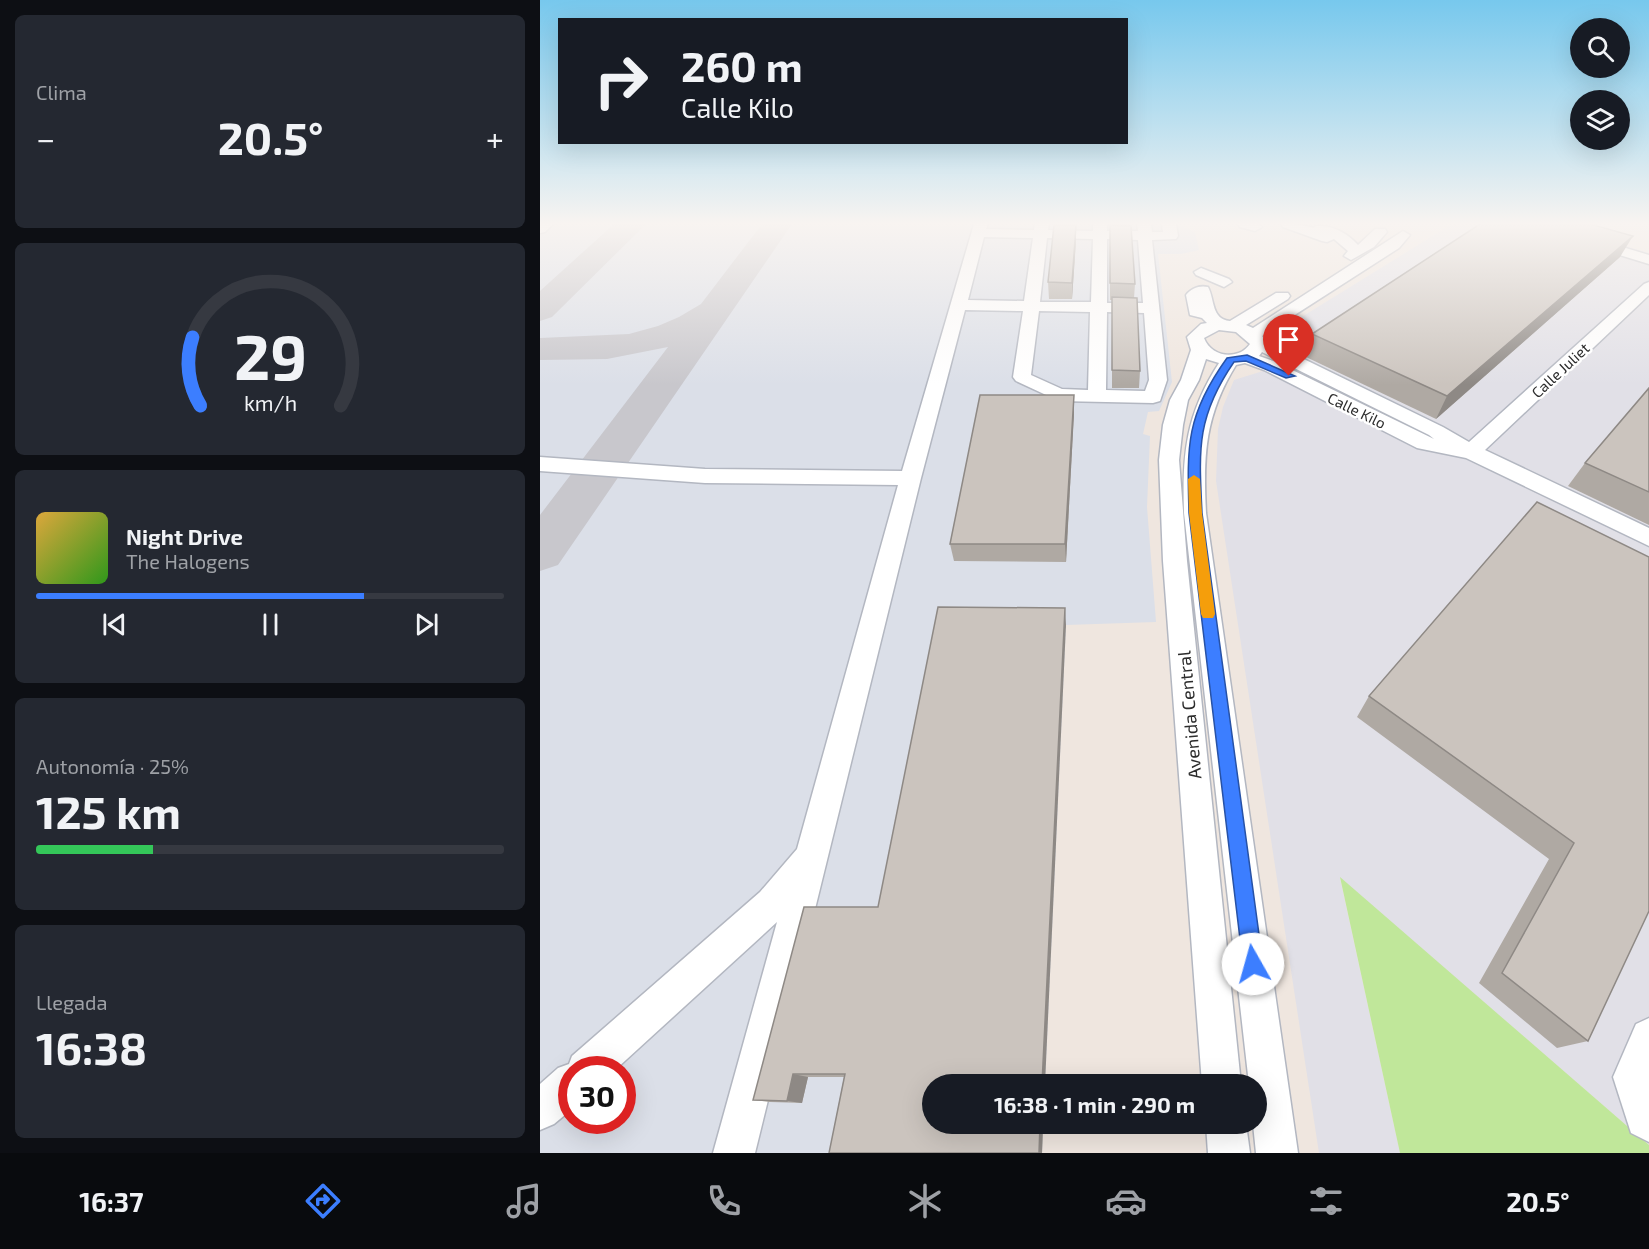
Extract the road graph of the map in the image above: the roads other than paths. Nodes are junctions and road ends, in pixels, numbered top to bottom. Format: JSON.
{"nodes":[{"id":1,"x":966,"y":278,"type":"edge"},
{"id":2,"x":1035,"y":278,"type":"edge"},
{"id":3,"x":1099,"y":278,"type":"edge"},
{"id":4,"x":1149,"y":278,"type":"edge"},
{"id":5,"x":1214,"y":278,"type":"edge"},
{"id":6,"x":1348,"y":278,"type":"edge"},
{"id":7,"x":1224,"y":282,"type":"dead end"},
{"id":8,"x":1649,"y":287,"type":"edge"},
{"id":9,"x":1291,"y":291,"type":"dead end"},
{"id":10,"x":958,"y":305,"type":"junction"},
{"id":11,"x":1031,"y":306,"type":"junction"},
{"id":12,"x":1099,"y":307,"type":"junction"},
{"id":13,"x":1152,"y":308,"type":"junction"},
{"id":14,"x":1214,"y":320,"type":"junction"},
{"id":15,"x":1247,"y":349,"type":"junction"},
{"id":16,"x":1200,"y":350,"type":"junction"},
{"id":17,"x":1097,"y":395,"type":"junction"},
{"id":18,"x":1472,"y":453,"type":"junction"},
{"id":19,"x":540,"y":464,"type":"edge"},
{"id":20,"x":910,"y":478,"type":"junction"},
{"id":21,"x":1649,"y":538,"type":"edge"},
{"id":22,"x":812,"y":855,"type":"junction"},
{"id":23,"x":1649,"y":1037,"type":"edge"},
{"id":24,"x":602,"y":1056,"type":"edge"},
{"id":25,"x":1221,"y":1074,"type":"edge"},
{"id":26,"x":558,"y":1095,"type":"edge"},
{"id":27,"x":540,"y":1110,"type":"edge"},
{"id":28,"x":1649,"y":1122,"type":"edge"},
{"id":29,"x":1227,"y":1134,"type":"edge"},
{"id":30,"x":734,"y":1153,"type":"edge"},
{"id":31,"x":1228,"y":1153,"type":"edge"},
{"id":32,"x":1277,"y":1153,"type":"edge"}],
"edges":[{"from":1,"to":10,"type":"street"},
{"from":2,"to":11,"type":"street"},
{"from":3,"to":12,"type":"street"},
{"from":4,"to":13,"type":"street"},
{"from":5,"to":7,"type":"street"},
{"from":6,"to":15,"type":"street","name":"Avenida Central"},
{"from":8,"to":18,"type":"street","name":"Calle Juliet"},
{"from":9,"to":14,"type":"street"},
{"from":10,"to":11,"type":"street"},
{"from":10,"to":20,"type":"street"},
{"from":11,"to":12,"type":"street"},
{"from":11,"to":17,"type":"street"},
{"from":12,"to":13,"type":"street"},
{"from":12,"to":17,"type":"street"},
{"from":13,"to":17,"type":"street"},
{"from":14,"to":15,"type":"street"},
{"from":14,"to":16,"type":"street","name":"Avenida Central"},
{"from":15,"to":16,"type":"street"},
{"from":15,"to":18,"type":"street","name":"Calle Kilo"},
{"from":15,"to":32,"type":"street","name":"Avenida Central"},
{"from":16,"to":25,"type":"street","name":"Avenida Central"},
{"from":18,"to":21,"type":"street","name":"Calle Kilo"},
{"from":19,"to":20,"type":"street"},
{"from":20,"to":22,"type":"street"},
{"from":22,"to":24,"type":"street"},
{"from":22,"to":30,"type":"street"},
{"from":23,"to":28,"type":"street"},
{"from":26,"to":27,"type":"street"},
{"from":29,"to":31,"type":"street"}]}
